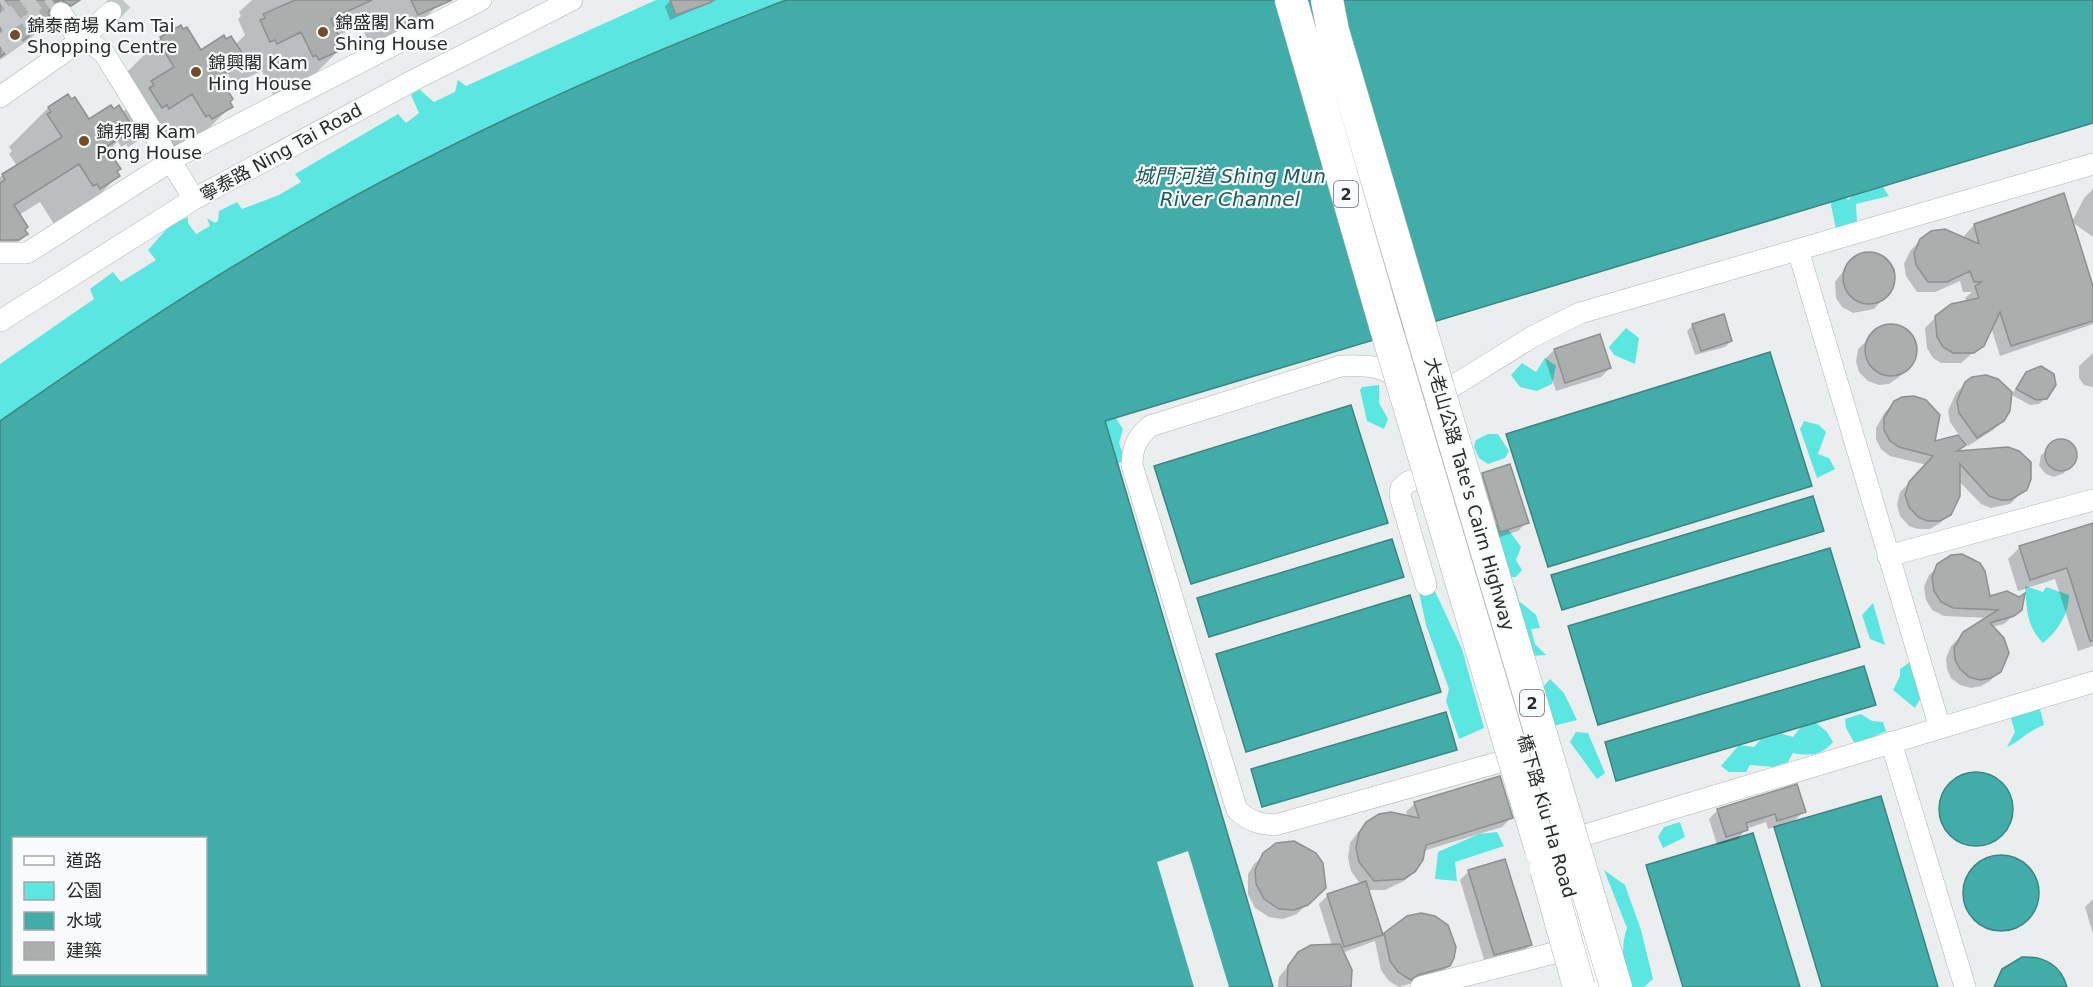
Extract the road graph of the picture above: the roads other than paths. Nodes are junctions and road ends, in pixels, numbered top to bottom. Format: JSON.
{"nodes":[{"id":1,"x":481,"y":0,"type":"edge"},
{"id":2,"x":572,"y":0,"type":"edge"},
{"id":3,"x":1283,"y":0,"type":"edge"},
{"id":4,"x":1291,"y":0,"type":"edge"},
{"id":5,"x":1327,"y":0,"type":"edge"},
{"id":6,"x":1344,"y":0,"type":"edge"},
{"id":7,"x":111,"y":12,"type":"tunnel mouth"},
{"id":8,"x":61,"y":13,"type":"dead end"},
{"id":9,"x":80,"y":41,"type":"junction"},
{"id":10,"x":1303,"y":47,"type":"junction"},
{"id":11,"x":1346,"y":73,"type":"junction"},
{"id":12,"x":3,"y":88,"type":"edge"},
{"id":13,"x":170,"y":161,"type":"junction"},
{"id":14,"x":2093,"y":164,"type":"edge"},
{"id":15,"x":194,"y":199,"type":"junction"},
{"id":16,"x":1798,"y":250,"type":"junction"},
{"id":17,"x":0,"y":253,"type":"edge"},
{"id":18,"x":0,"y":321,"type":"edge"},
{"id":19,"x":1424,"y":404,"type":"junction"},
{"id":20,"x":1444,"y":470,"type":"junction"},
{"id":21,"x":2093,"y":500,"type":"edge"},
{"id":22,"x":1888,"y":556,"type":"junction"},
{"id":23,"x":1425,"y":585,"type":"dead end"},
{"id":24,"x":2093,"y":682,"type":"edge"},
{"id":25,"x":1940,"y":728,"type":"junction"},
{"id":26,"x":1891,"y":742,"type":"junction"},
{"id":27,"x":1529,"y":754,"type":"junction"},
{"id":28,"x":1555,"y":844,"type":"junction"},
{"id":29,"x":1584,"y":945,"type":"junction"},
{"id":30,"x":1421,"y":987,"type":"edge"},
{"id":31,"x":1580,"y":987,"type":"edge"},
{"id":32,"x":1597,"y":987,"type":"edge"},
{"id":33,"x":1616,"y":987,"type":"edge"},
{"id":34,"x":1965,"y":987,"type":"edge"}],
"edges":[{"from":1,"to":13,"type":"street"},
{"from":2,"to":15,"type":"street","name":"寧泰路 Ning Tai Road"},
{"from":3,"to":10,"type":"highway"},
{"from":4,"to":10,"type":"highway","name":"大老山公路 Tate's Cairn Highway","number":"2"},
{"from":5,"to":11,"type":"highway","name":"大老山公路 Tate's Cairn Highway","number":"2"},
{"from":6,"to":11,"type":"highway"},
{"from":7,"to":9,"type":"street"},
{"from":8,"to":9,"type":"street"},
{"from":9,"to":12,"type":"street"},
{"from":9,"to":13,"type":"street"},
{"from":10,"to":31,"type":"highway","name":"大老山公路 Tate's Cairn Highway","number":"2","bridge":true},
{"from":11,"to":33,"type":"highway","name":"大老山公路 Tate's Cairn Highway","number":"2","bridge":true},
{"from":13,"to":15,"type":"street"},
{"from":13,"to":17,"type":"street"},
{"from":14,"to":16,"type":"street"},
{"from":15,"to":18,"type":"street","name":"寧泰路 Ning Tai Road"},
{"from":16,"to":19,"type":"street"},
{"from":16,"to":22,"type":"street"},
{"from":19,"to":20,"type":"street","name":"橋下路 Kiu Ha Road"},
{"from":19,"to":27,"type":"street"},
{"from":20,"to":23,"type":"street"},
{"from":20,"to":27,"type":"street","name":"橋下路 Kiu Ha Road"},
{"from":21,"to":22,"type":"street"},
{"from":22,"to":25,"type":"street"},
{"from":24,"to":25,"type":"street"},
{"from":25,"to":26,"type":"street"},
{"from":26,"to":28,"type":"street"},
{"from":26,"to":34,"type":"street"},
{"from":27,"to":28,"type":"street","name":"橋下路 Kiu Ha Road"},
{"from":28,"to":29,"type":"street","name":"橋下路 Kiu Ha Road"},
{"from":29,"to":30,"type":"street"},
{"from":29,"to":32,"type":"street","name":"橋下路 Kiu Ha Road"}]}
